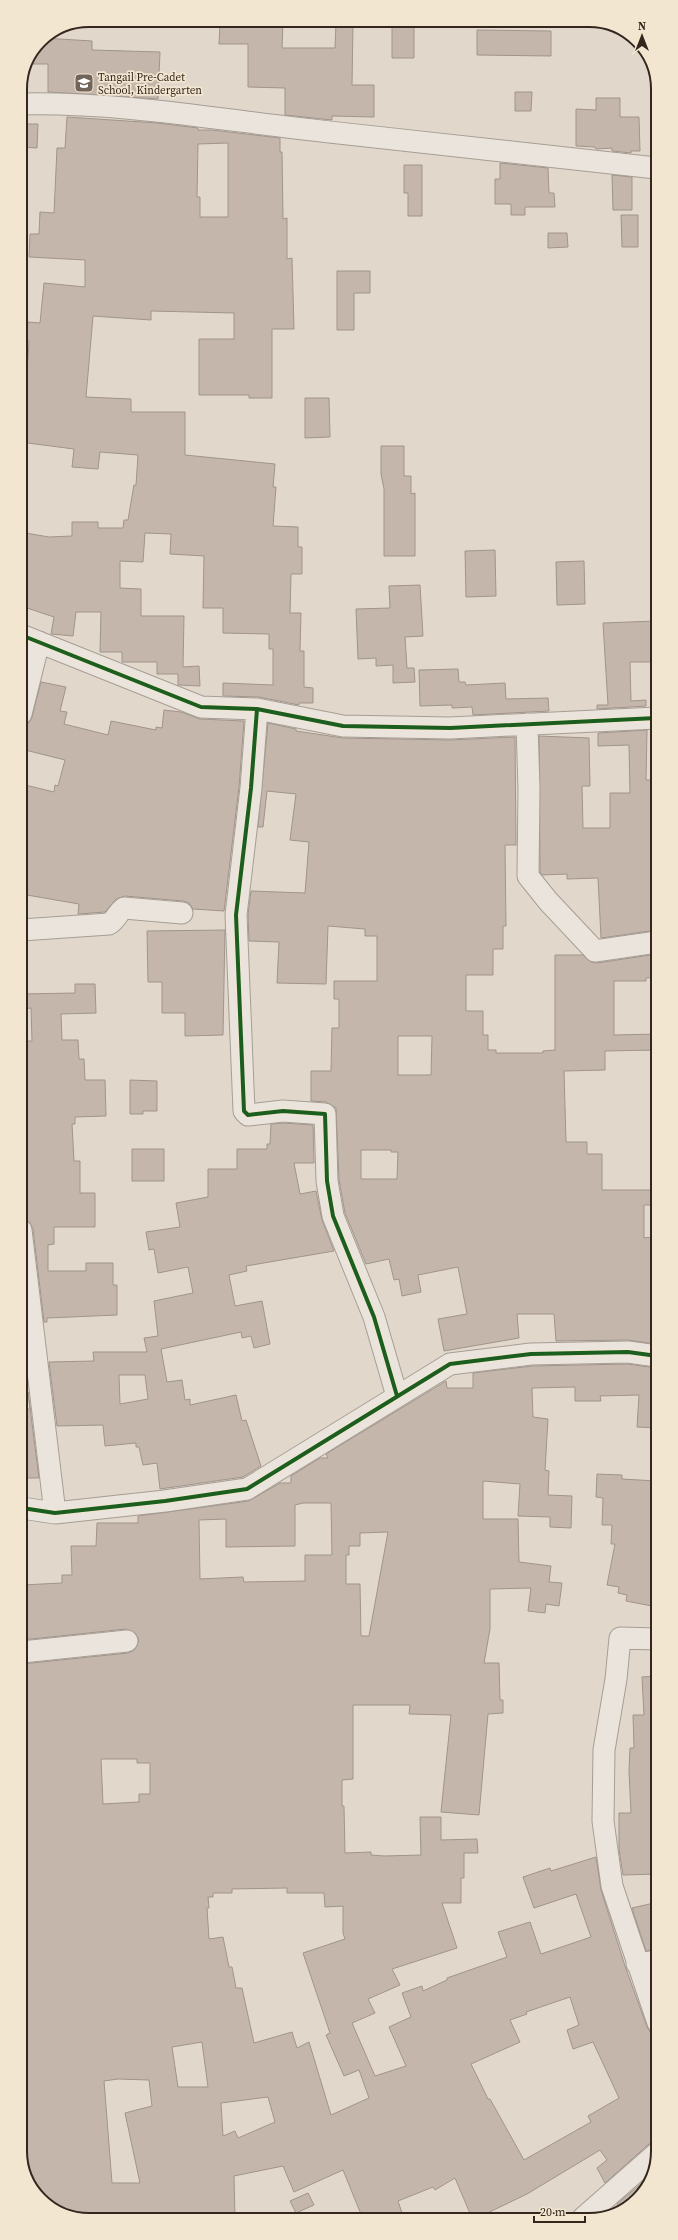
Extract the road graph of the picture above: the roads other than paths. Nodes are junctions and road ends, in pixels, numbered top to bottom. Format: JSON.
{"nodes":[{"id":1,"x":27,"y":104,"type":"edge"},
{"id":2,"x":651,"y":167,"type":"edge"},
{"id":3,"x":30,"y":638,"type":"edge"},
{"id":4,"x":27,"y":663,"type":"edge"},
{"id":5,"x":257,"y":709,"type":"junction"},
{"id":6,"x":651,"y":718,"type":"edge"},
{"id":7,"x":527,"y":724,"type":"junction"},
{"id":8,"x":182,"y":913,"type":"dead end"},
{"id":9,"x":27,"y":930,"type":"edge"},
{"id":10,"x":651,"y":943,"type":"edge"},
{"id":11,"x":27,"y":1280,"type":"edge"},
{"id":12,"x":651,"y":1355,"type":"edge"},
{"id":13,"x":397,"y":1396,"type":"junction"},
{"id":14,"x":27,"y":1509,"type":"edge"},
{"id":15,"x":55,"y":1513,"type":"junction"},
{"id":16,"x":651,"y":1639,"type":"edge"},
{"id":17,"x":127,"y":1641,"type":"dead end"},
{"id":18,"x":27,"y":1651,"type":"edge"},
{"id":19,"x":651,"y":1962,"type":"edge"},
{"id":20,"x":637,"y":1964,"type":"junction"},
{"id":21,"x":651,"y":2003,"type":"edge"},
{"id":22,"x":650,"y":2159,"type":"edge"},
{"id":23,"x":589,"y":2213,"type":"edge"}],
"edges":[{"from":1,"to":2,"type":"street"},
{"from":3,"to":4,"type":"street"},
{"from":3,"to":5,"type":"street"},
{"from":5,"to":7,"type":"street"},
{"from":5,"to":13,"type":"street"},
{"from":6,"to":7,"type":"street"},
{"from":7,"to":10,"type":"street"},
{"from":8,"to":9,"type":"street"},
{"from":11,"to":15,"type":"street"},
{"from":12,"to":13,"type":"street"},
{"from":13,"to":15,"type":"street"},
{"from":14,"to":15,"type":"street"},
{"from":16,"to":20,"type":"street"},
{"from":17,"to":18,"type":"street"},
{"from":19,"to":20,"type":"street"},
{"from":20,"to":21,"type":"street"},
{"from":22,"to":23,"type":"street"}]}
